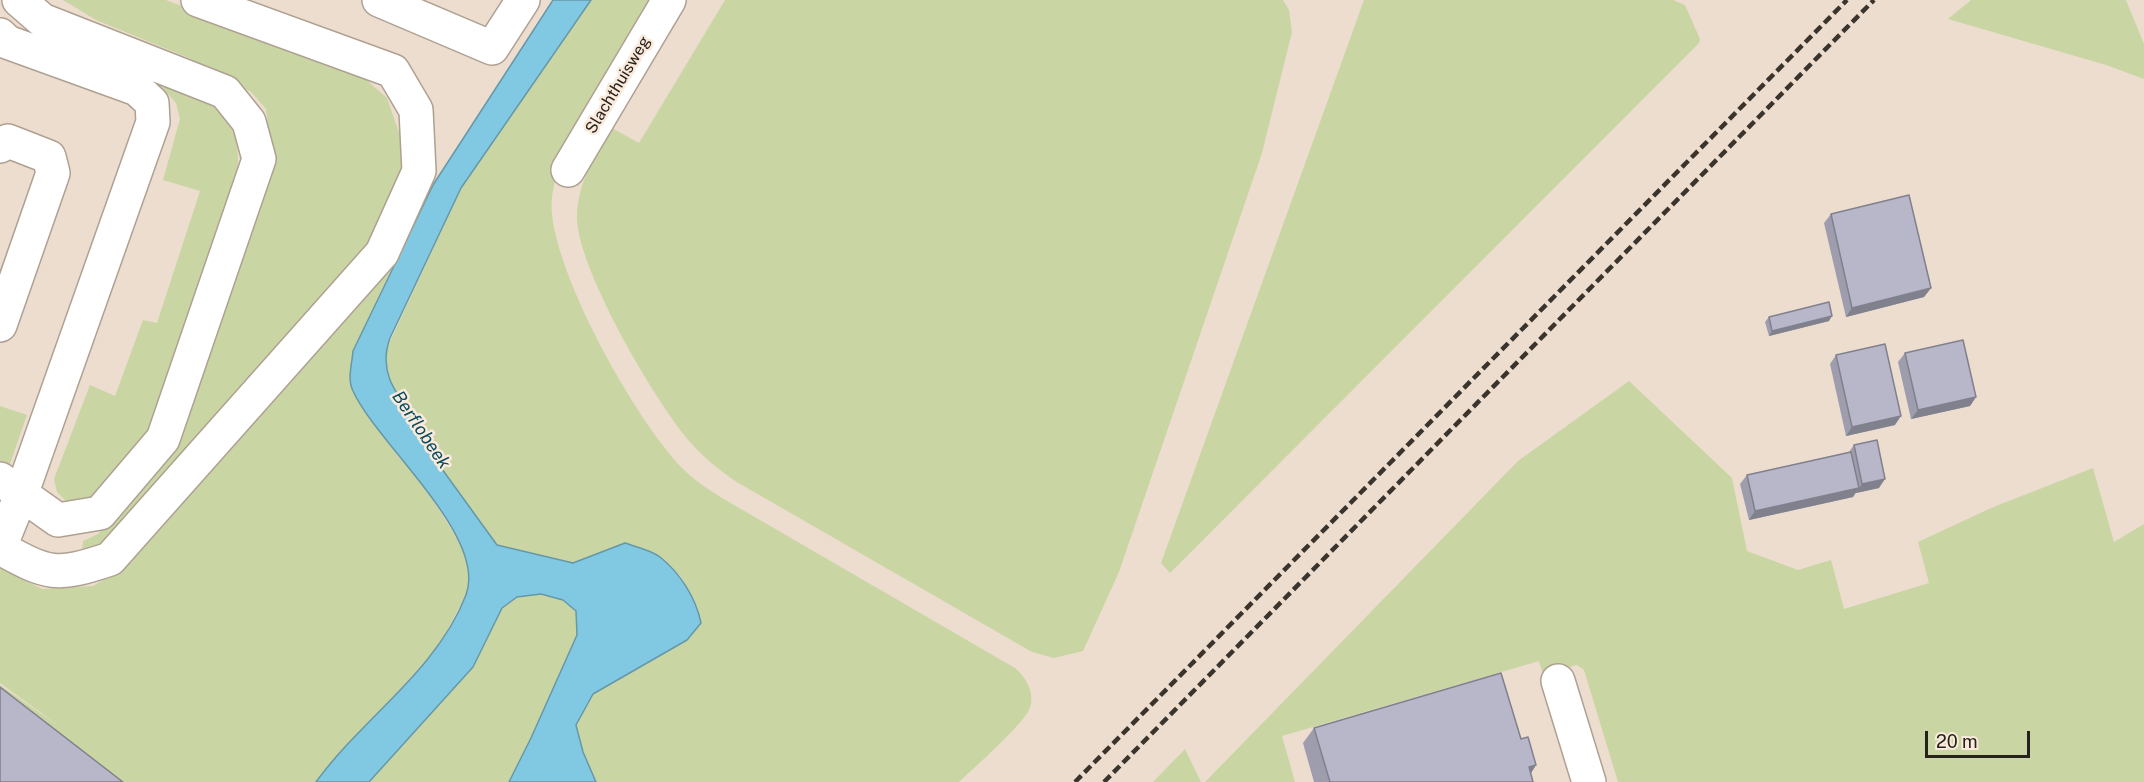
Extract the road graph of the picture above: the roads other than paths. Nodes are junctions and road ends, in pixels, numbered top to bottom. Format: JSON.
{"nodes":[{"id":1,"x":19,"y":0,"type":"edge"},
{"id":2,"x":198,"y":0,"type":"edge"},
{"id":3,"x":379,"y":0,"type":"edge"},
{"id":4,"x":523,"y":0,"type":"edge"},
{"id":5,"x":669,"y":0,"type":"edge"},
{"id":6,"x":0,"y":35,"type":"edge"},
{"id":7,"x":0,"y":146,"type":"edge"},
{"id":8,"x":568,"y":170,"type":"dead end"},
{"id":9,"x":0,"y":325,"type":"edge"},
{"id":10,"x":10,"y":487,"type":"edge"},
{"id":11,"x":0,"y":547,"type":"edge"},
{"id":12,"x":1558,"y":681,"type":"dead end"},
{"id":13,"x":1589,"y":782,"type":"edge"}],
"edges":[{"from":1,"to":10,"type":"street"},
{"from":2,"to":11,"type":"street"},
{"from":3,"to":4,"type":"street"},
{"from":5,"to":8,"type":"street","name":"Slachthuisweg"},
{"from":6,"to":10,"type":"street"},
{"from":7,"to":9,"type":"street"},
{"from":10,"to":11,"type":"street"},
{"from":12,"to":13,"type":"street"}]}
